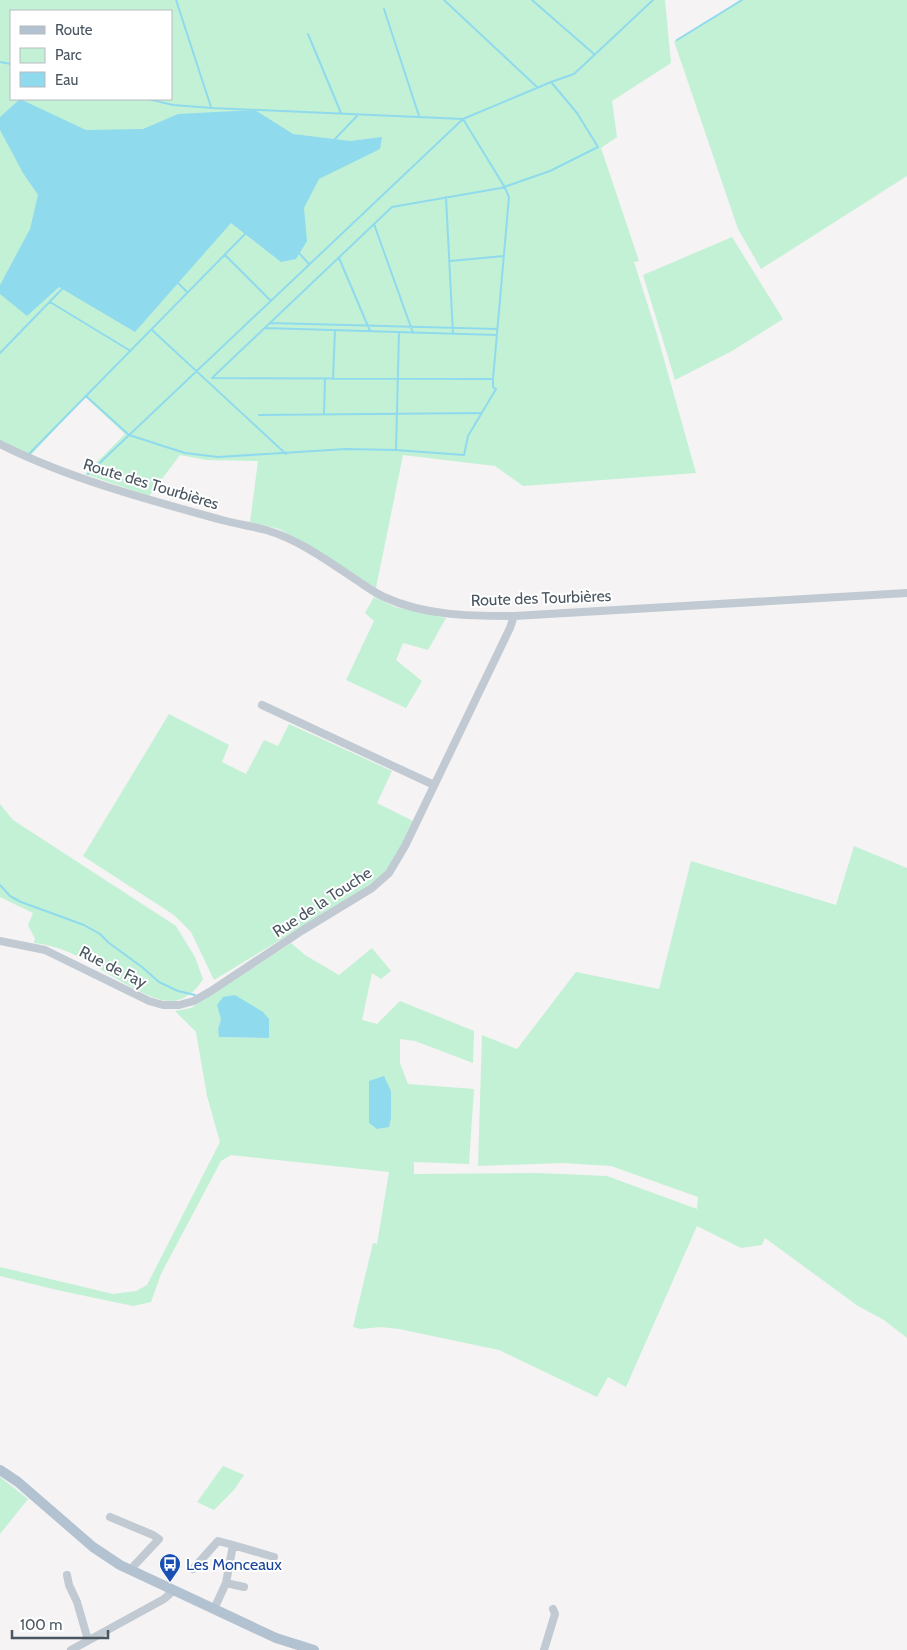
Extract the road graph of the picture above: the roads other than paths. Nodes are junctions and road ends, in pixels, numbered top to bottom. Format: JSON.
{"nodes":[{"id":1,"x":0,"y":444,"type":"edge"},
{"id":2,"x":907,"y":592,"type":"edge"},
{"id":3,"x":514,"y":616,"type":"junction"},
{"id":4,"x":262,"y":705,"type":"dead end"},
{"id":5,"x":434,"y":785,"type":"junction"},
{"id":6,"x":0,"y":941,"type":"edge"},
{"id":7,"x":211,"y":991,"type":"joint"},
{"id":8,"x":0,"y":1470,"type":"edge"},
{"id":9,"x":110,"y":1517,"type":"dead end"},
{"id":10,"x":233,"y":1545,"type":"junction"},
{"id":11,"x":274,"y":1557,"type":"dead end"},
{"id":12,"x":192,"y":1569,"type":"dead end"},
{"id":13,"x":130,"y":1570,"type":"junction"},
{"id":14,"x":67,"y":1575,"type":"dead end"},
{"id":15,"x":226,"y":1583,"type":"junction"},
{"id":16,"x":244,"y":1587,"type":"dead end"},
{"id":17,"x":173,"y":1591,"type":"junction"},
{"id":18,"x":553,"y":1609,"type":"dead end"},
{"id":19,"x":214,"y":1610,"type":"junction"},
{"id":20,"x":85,"y":1644,"type":"edge"},
{"id":21,"x":71,"y":1650,"type":"edge"},
{"id":22,"x":314,"y":1650,"type":"edge"},
{"id":23,"x":544,"y":1650,"type":"edge"}],
"edges":[{"from":1,"to":3,"type":"street","name":"Route des Tourbières"},
{"from":2,"to":3,"type":"street","name":"Route des Tourbières"},
{"from":3,"to":5,"type":"street","name":"Rue de la Touche"},
{"from":4,"to":5,"type":"street"},
{"from":5,"to":7,"type":"street","name":"Rue de la Touche"},
{"from":6,"to":7,"type":"street","name":"Rue de Fay"},
{"from":8,"to":13,"type":"main road"},
{"from":9,"to":13,"type":"street"},
{"from":10,"to":11,"type":"street"},
{"from":10,"to":12,"type":"street"},
{"from":10,"to":15,"type":"street"},
{"from":13,"to":17,"type":"main road"},
{"from":14,"to":20,"type":"street"},
{"from":15,"to":16,"type":"street"},
{"from":15,"to":19,"type":"street"},
{"from":17,"to":19,"type":"main road"},
{"from":17,"to":20,"type":"street"},
{"from":18,"to":23,"type":"street"},
{"from":19,"to":22,"type":"main road"},
{"from":20,"to":21,"type":"street"}]}
